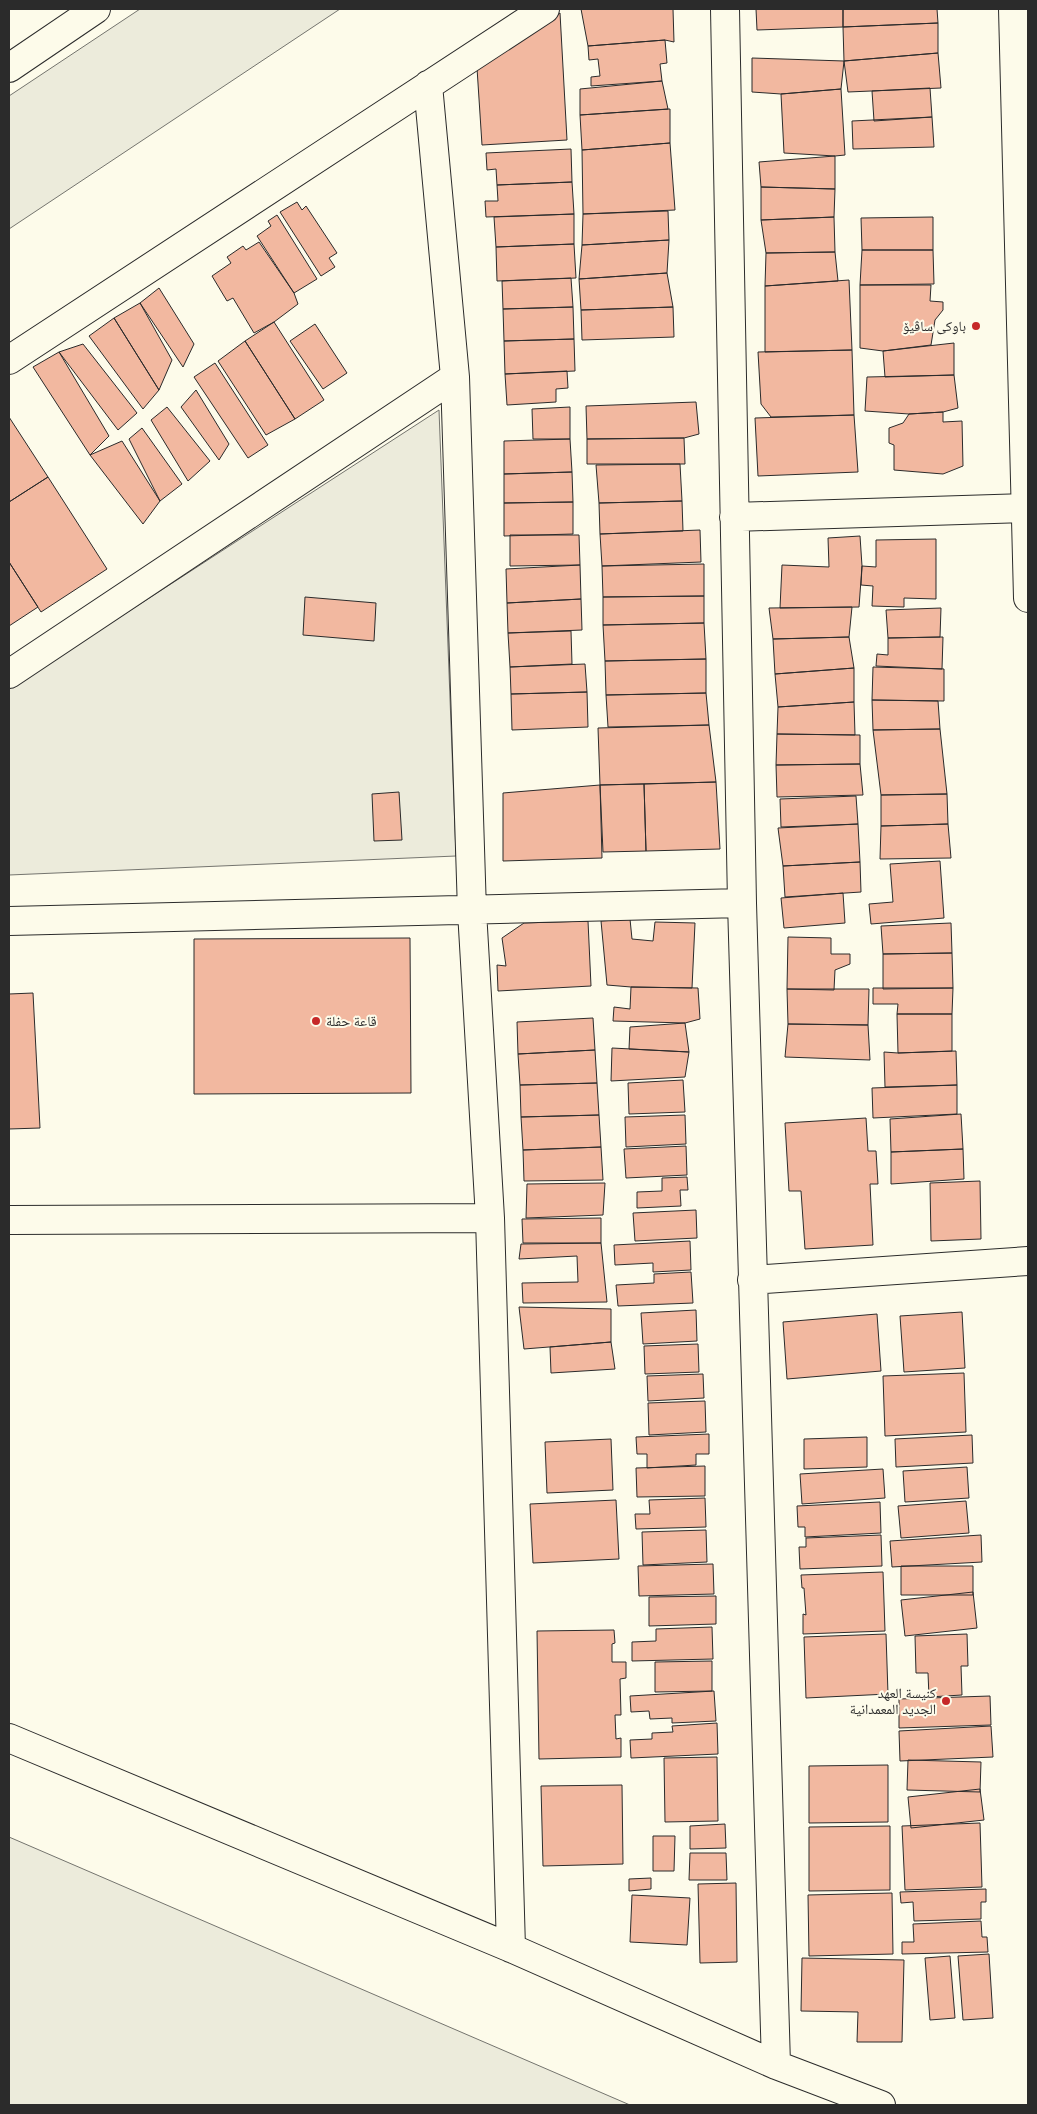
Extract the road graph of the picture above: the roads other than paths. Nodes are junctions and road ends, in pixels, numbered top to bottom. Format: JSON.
{"nodes":[{"id":1,"x":96,"y":9,"type":"edge"},
{"id":2,"x":545,"y":9,"type":"edge"},
{"id":3,"x":725,"y":9,"type":"edge"},
{"id":4,"x":1019,"y":15,"type":"edge"},
{"id":5,"x":9,"y":68,"type":"edge"},
{"id":6,"x":428,"y":85,"type":"junction"},
{"id":7,"x":9,"y":360,"type":"edge"},
{"id":8,"x":455,"y":377,"type":"junction"},
{"id":9,"x":1026,"y":508,"type":"junction"},
{"id":10,"x":734,"y":517,"type":"junction"},
{"id":11,"x":1028,"y":598,"type":"edge"},
{"id":12,"x":9,"y":674,"type":"edge"},
{"id":13,"x":742,"y":903,"type":"junction"},
{"id":14,"x":472,"y":911,"type":"junction"},
{"id":15,"x":9,"y":920,"type":"edge"},
{"id":16,"x":490,"y":1218,"type":"junction"},
{"id":17,"x":9,"y":1220,"type":"edge"},
{"id":18,"x":1028,"y":1261,"type":"edge"},
{"id":19,"x":752,"y":1280,"type":"junction"},
{"id":20,"x":9,"y":1738,"type":"edge"},
{"id":21,"x":511,"y":1948,"type":"junction"},
{"id":22,"x":776,"y":2065,"type":"junction"},
{"id":23,"x":881,"y":2105,"type":"edge"}],
"edges":[{"from":1,"to":5,"type":"street"},
{"from":2,"to":6,"type":"street"},
{"from":3,"to":10,"type":"street"},
{"from":4,"to":9,"type":"street"},
{"from":6,"to":7,"type":"street"},
{"from":6,"to":8,"type":"street"},
{"from":8,"to":12,"type":"street"},
{"from":8,"to":14,"type":"street"},
{"from":9,"to":10,"type":"street"},
{"from":9,"to":11,"type":"street"},
{"from":10,"to":13,"type":"street"},
{"from":13,"to":14,"type":"street"},
{"from":13,"to":19,"type":"street"},
{"from":14,"to":15,"type":"street"},
{"from":14,"to":16,"type":"street"},
{"from":16,"to":17,"type":"street"},
{"from":16,"to":21,"type":"street"},
{"from":18,"to":19,"type":"street"},
{"from":19,"to":22,"type":"street"},
{"from":20,"to":21,"type":"street"},
{"from":21,"to":22,"type":"street"},
{"from":22,"to":23,"type":"street"}]}
